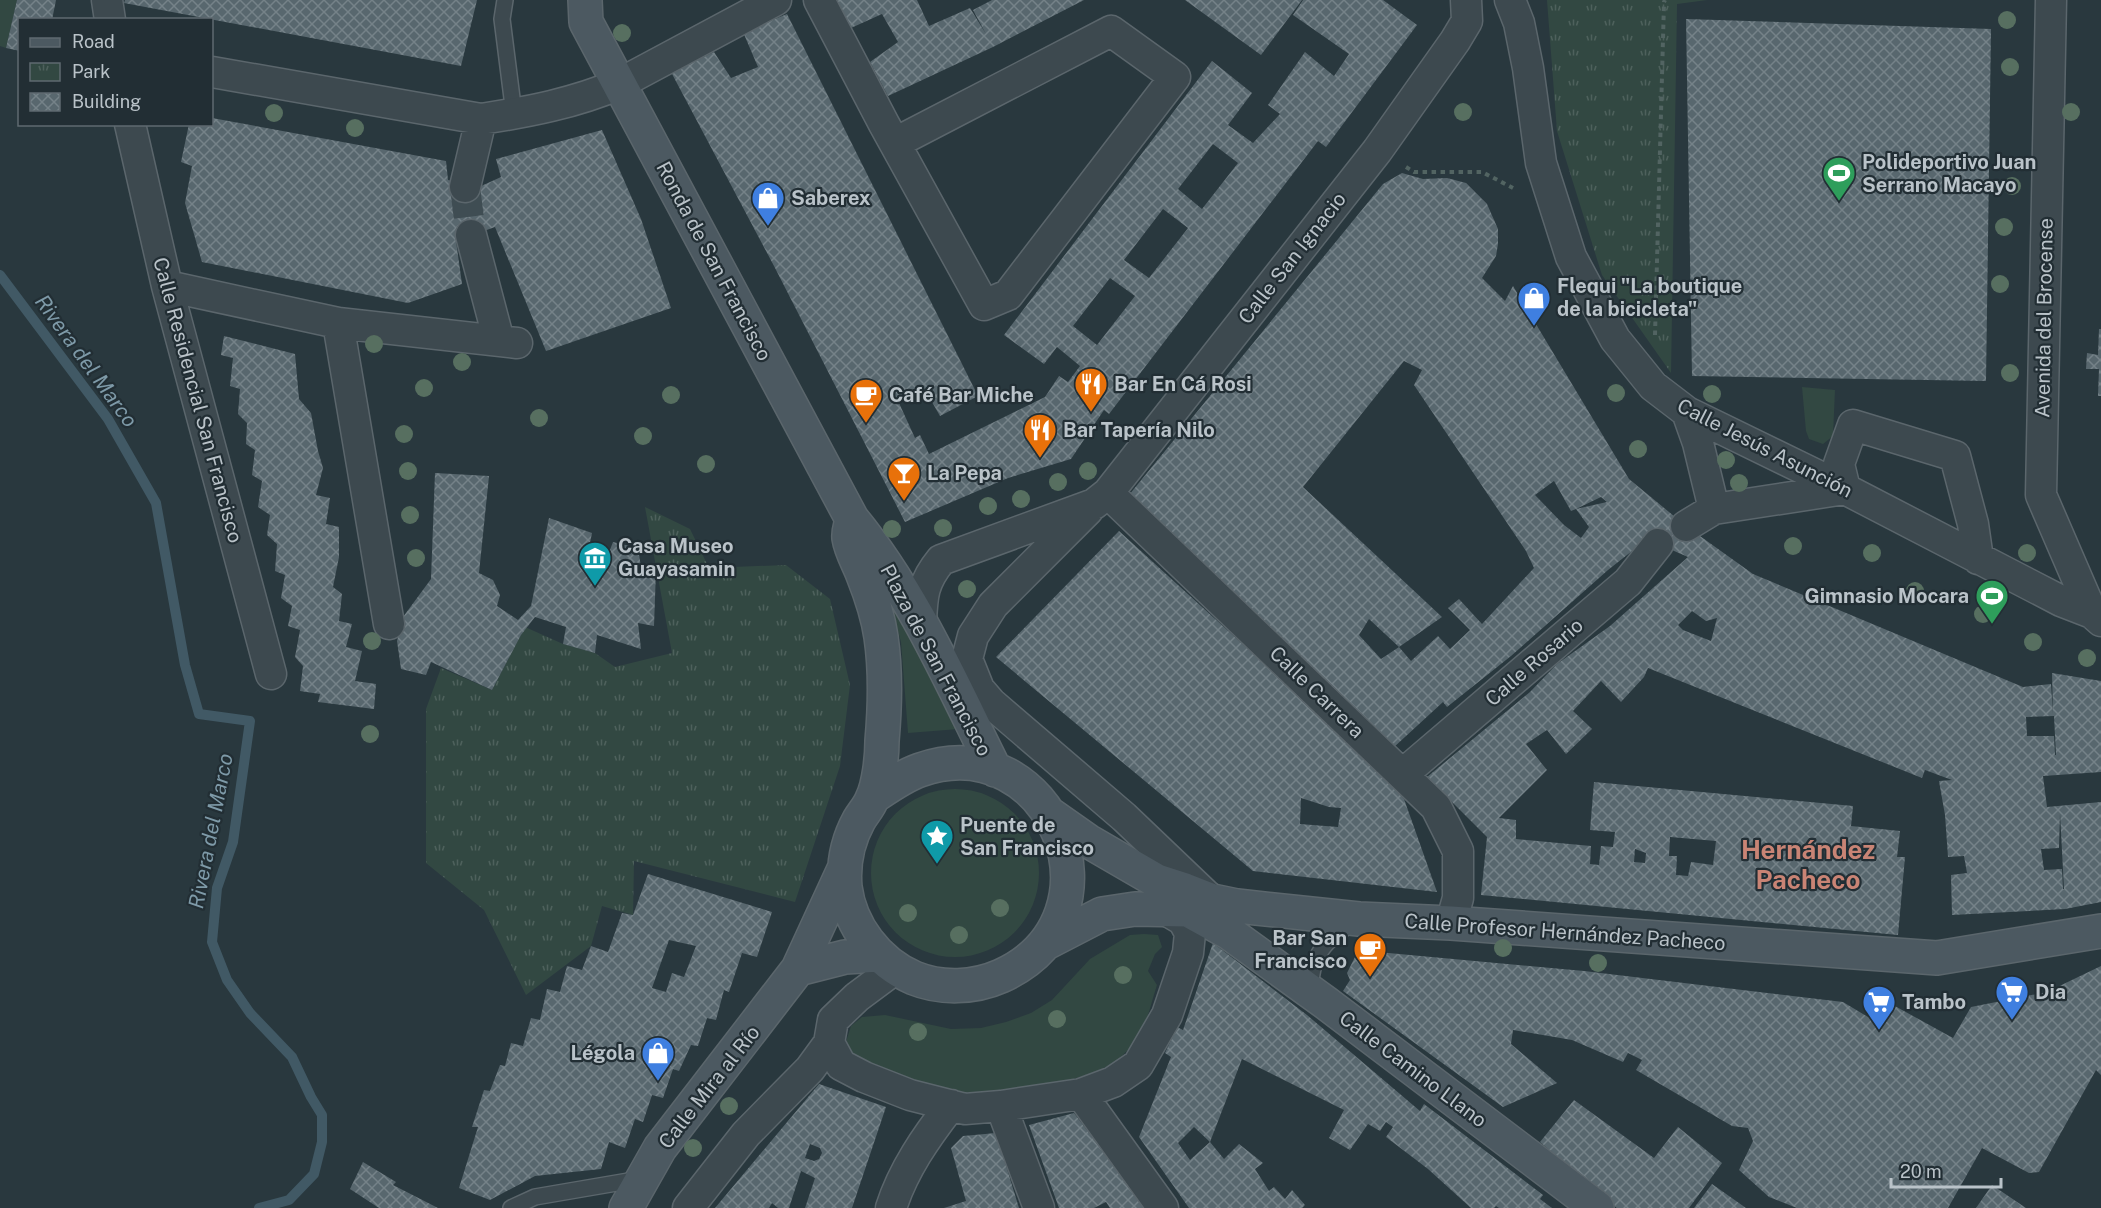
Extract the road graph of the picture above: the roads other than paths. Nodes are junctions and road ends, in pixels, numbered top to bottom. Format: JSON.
{"nodes":[{"id":1,"x":107,"y":0,"type":"edge"},
{"id":2,"x":505,"y":0,"type":"edge"},
{"id":3,"x":585,"y":0,"type":"edge"},
{"id":4,"x":776,"y":0,"type":"edge"},
{"id":5,"x":819,"y":0,"type":"edge"},
{"id":6,"x":1466,"y":0,"type":"edge"},
{"id":7,"x":1510,"y":0,"type":"edge"},
{"id":8,"x":2051,"y":0,"type":"edge"},
{"id":9,"x":110,"y":18,"type":"edge"},
{"id":10,"x":213,"y":72,"type":"edge"},
{"id":11,"x":619,"y":84,"type":"junction"},
{"id":12,"x":514,"y":114,"type":"junction"},
{"id":13,"x":481,"y":118,"type":"junction"},
{"id":14,"x":130,"y":126,"type":"edge"},
{"id":15,"x":895,"y":143,"type":"junction"},
{"id":16,"x":465,"y":187,"type":"tunnel mouth"},
{"id":17,"x":471,"y":235,"type":"tunnel mouth"},
{"id":18,"x":167,"y":286,"type":"junction"},
{"id":19,"x":338,"y":323,"type":"junction"},
{"id":20,"x":1687,"y":412,"type":"junction"},
{"id":21,"x":1845,"y":489,"type":"junction"},
{"id":22,"x":1101,"y":499,"type":"junction"},
{"id":23,"x":1714,"y":509,"type":"junction"},
{"id":24,"x":852,"y":519,"type":"junction"},
{"id":25,"x":1686,"y":526,"type":"dead end"},
{"id":26,"x":1658,"y":544,"type":"dead end"},
{"id":27,"x":1978,"y":559,"type":"junction"},
{"id":28,"x":993,"y":605,"type":"joint"},
{"id":29,"x":2096,"y":617,"type":"edge"},
{"id":30,"x":921,"y":623,"type":"junction"},
{"id":31,"x":389,"y":624,"type":"dead end"},
{"id":32,"x":271,"y":674,"type":"dead end"},
{"id":33,"x":995,"y":770,"type":"junction"},
{"id":34,"x":1403,"y":774,"type":"junction"},
{"id":35,"x":873,"y":797,"type":"junction"},
{"id":36,"x":1051,"y":815,"type":"junction"},
{"id":37,"x":845,"y":867,"type":"junction"},
{"id":38,"x":1201,"y":917,"type":"junction"},
{"id":39,"x":1359,"y":919,"type":"junction"},
{"id":40,"x":1451,"y":923,"type":"junction"},
{"id":41,"x":2101,"y":931,"type":"edge"},
{"id":42,"x":1228,"y":932,"type":"joint"},
{"id":43,"x":1044,"y":944,"type":"junction"},
{"id":44,"x":888,"y":962,"type":"junction"},
{"id":45,"x":798,"y":969,"type":"junction"},
{"id":46,"x":1311,"y":992,"type":"junction"},
{"id":47,"x":829,"y":1043,"type":"junction"},
{"id":48,"x":1081,"y":1094,"type":"junction"},
{"id":49,"x":951,"y":1105,"type":"junction"},
{"id":50,"x":1001,"y":1106,"type":"junction"},
{"id":51,"x":643,"y":1179,"type":"junction"},
{"id":52,"x":511,"y":1208,"type":"edge"},
{"id":53,"x":626,"y":1208,"type":"edge"},
{"id":54,"x":688,"y":1208,"type":"edge"},
{"id":55,"x":891,"y":1208,"type":"edge"},
{"id":56,"x":1039,"y":1208,"type":"edge"},
{"id":57,"x":1163,"y":1208,"type":"edge"},
{"id":58,"x":1597,"y":1208,"type":"edge"}],
"edges":[{"from":1,"to":9,"type":"street"},
{"from":2,"to":12,"type":"lane"},
{"from":3,"to":11,"type":"main road","name":"Ronda de San Francisco"},
{"from":4,"to":11,"type":"street"},
{"from":5,"to":15,"type":"street"},
{"from":6,"to":22,"type":"street","name":"Calle San Ignacio"},
{"from":7,"to":20,"type":"street","name":"Calle Jesús Asunción"},
{"from":8,"to":29,"type":"street","name":"Avenida del Brocense"},
{"from":10,"to":13,"type":"street"},
{"from":11,"to":12,"type":"street"},
{"from":11,"to":24,"type":"main road","name":"Ronda de San Francisco"},
{"from":12,"to":13,"type":"street"},
{"from":13,"to":16,"type":"street"},
{"from":14,"to":18,"type":"street","name":"Calle Residencial San Francisco"},
{"from":15,"to":15,"type":"street"},
{"from":17,"to":19,"type":"street"},
{"from":18,"to":19,"type":"street"},
{"from":18,"to":32,"type":"street","name":"Calle Residencial San Francisco"},
{"from":19,"to":31,"type":"street"},
{"from":20,"to":21,"type":"street","name":"Calle Jesús Asunción"},
{"from":20,"to":23,"type":"street"},
{"from":21,"to":23,"type":"street"},
{"from":21,"to":27,"type":"street","name":"Calle Jesús Asunción"},
{"from":21,"to":27,"type":"street"},
{"from":22,"to":28,"type":"street","name":"Calle San Ignacio"},
{"from":22,"to":30,"type":"street"},
{"from":22,"to":34,"type":"street","name":"Calle Carrera"},
{"from":23,"to":25,"type":"street"},
{"from":24,"to":30,"type":"main road","name":"Plaza de San Francisco"},
{"from":24,"to":35,"type":"main road","name":"Plaza de San Francisco"},
{"from":26,"to":34,"type":"street","name":"Calle Rosario"},
{"from":27,"to":29,"type":"street","name":"Calle Jesús Asunción"},
{"from":28,"to":38,"type":"street","name":"Plaza de San Francisco"},
{"from":30,"to":33,"type":"main road","name":"Plaza de San Francisco"},
{"from":33,"to":35,"type":"main road","name":"Plaza de San Francisco"},
{"from":33,"to":36,"type":"main road","name":"Plaza de San Francisco"},
{"from":34,"to":40,"type":"street","name":"Calle Carrera"},
{"from":35,"to":37,"type":"main road","name":"Plaza de San Francisco"},
{"from":36,"to":38,"type":"main road","name":"Calle Profesor Hernández Pacheco"},
{"from":36,"to":43,"type":"main road","name":"Plaza de San Francisco"},
{"from":37,"to":44,"type":"main road","name":"Plaza de San Francisco"},
{"from":37,"to":45,"type":"main road","name":"Calle Mira al Río"},
{"from":38,"to":39,"type":"main road","name":"Calle Profesor Hernández Pacheco"},
{"from":38,"to":42,"type":"main road","name":"Plaza de San Francisco"},
{"from":38,"to":43,"type":"main road","name":"Plaza de San Francisco"},
{"from":38,"to":48,"type":"street"},
{"from":39,"to":40,"type":"main road","name":"Calle Profesor Hernández Pacheco"},
{"from":39,"to":46,"type":"lane"},
{"from":40,"to":41,"type":"main road","name":"Calle Profesor Hernández Pacheco"},
{"from":42,"to":46,"type":"main road","name":"Calle Camino Llano"},
{"from":43,"to":44,"type":"main road","name":"Plaza de San Francisco"},
{"from":44,"to":45,"type":"main road"},
{"from":44,"to":47,"type":"street"},
{"from":45,"to":51,"type":"main road","name":"Calle Mira al Río"},
{"from":46,"to":58,"type":"main road","name":"Calle Camino Llano"},
{"from":47,"to":49,"type":"street"},
{"from":47,"to":54,"type":"street"},
{"from":48,"to":50,"type":"street"},
{"from":48,"to":57,"type":"street"},
{"from":49,"to":50,"type":"street"},
{"from":49,"to":55,"type":"street"},
{"from":50,"to":56,"type":"street"},
{"from":51,"to":52,"type":"lane"},
{"from":51,"to":53,"type":"main road","name":"Calle Mira al Río"}]}
